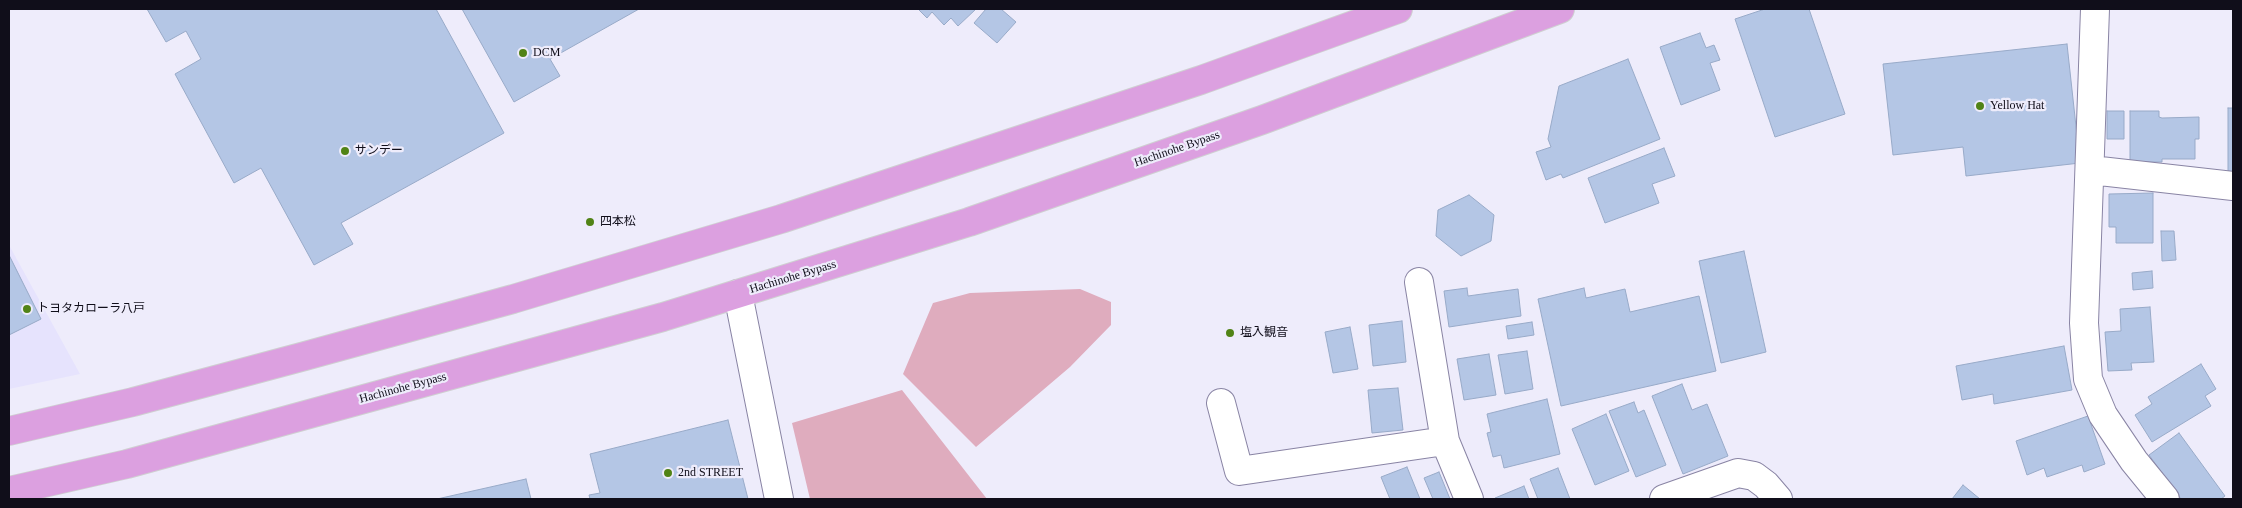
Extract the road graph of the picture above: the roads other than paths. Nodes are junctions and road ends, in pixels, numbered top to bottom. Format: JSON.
{"nodes":[{"id":1,"x":1398,"y":9,"type":"edge"},
{"id":2,"x":1560,"y":9,"type":"edge"},
{"id":3,"x":2095,"y":9,"type":"edge"},
{"id":4,"x":2091,"y":170,"type":"junction"},
{"id":5,"x":2233,"y":186,"type":"edge"},
{"id":6,"x":1420,"y":282,"type":"dead end"},
{"id":7,"x":738,"y":294,"type":"junction"},
{"id":8,"x":1221,"y":403,"type":"dead end"},
{"id":9,"x":9,"y":431,"type":"edge"},
{"id":10,"x":1445,"y":441,"type":"junction"},
{"id":11,"x":9,"y":491,"type":"edge"},
{"id":12,"x":779,"y":499,"type":"edge"},
{"id":13,"x":1469,"y":499,"type":"edge"},
{"id":14,"x":1664,"y":499,"type":"edge"},
{"id":15,"x":1778,"y":499,"type":"edge"},
{"id":16,"x":2165,"y":499,"type":"edge"}],
"edges":[{"from":1,"to":9,"type":"highway"},
{"from":2,"to":7,"type":"highway","name":"Hachinohe Bypass"},
{"from":3,"to":4,"type":"street"},
{"from":4,"to":5,"type":"street"},
{"from":4,"to":16,"type":"street"},
{"from":6,"to":10,"type":"street"},
{"from":7,"to":11,"type":"highway","name":"Hachinohe Bypass"},
{"from":7,"to":12,"type":"street"},
{"from":8,"to":10,"type":"street"},
{"from":10,"to":13,"type":"street"},
{"from":14,"to":15,"type":"street"}]}
